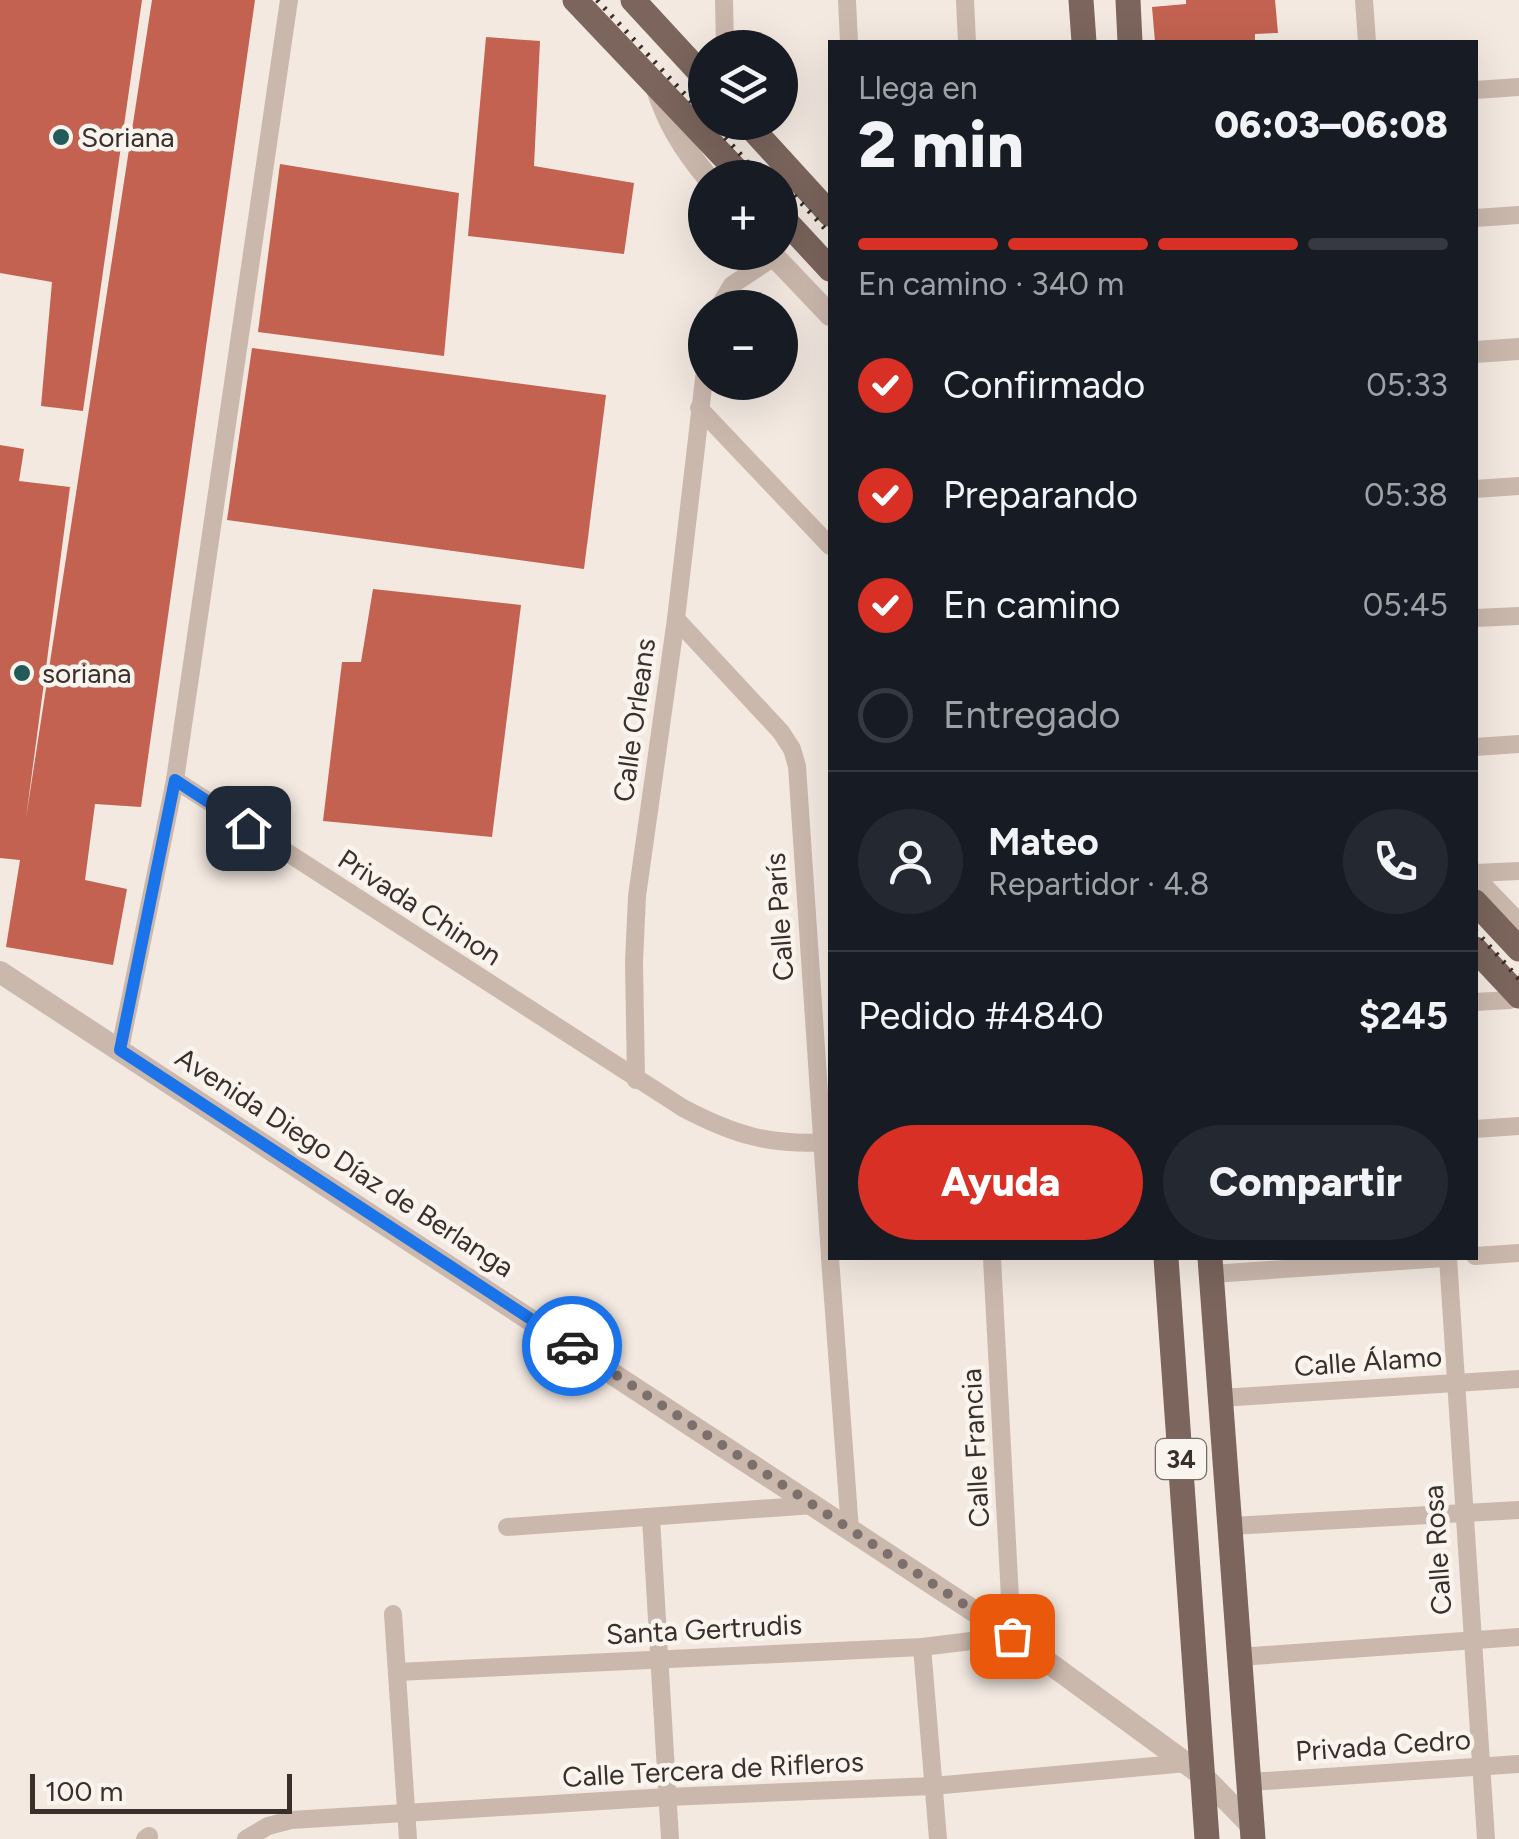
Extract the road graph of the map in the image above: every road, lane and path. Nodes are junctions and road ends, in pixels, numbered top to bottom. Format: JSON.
{"nodes":[{"id":1,"x":289,"y":0,"type":"edge"},
{"id":2,"x":576,"y":0,"type":"edge"},
{"id":3,"x":634,"y":0,"type":"edge"},
{"id":4,"x":724,"y":0,"type":"edge"},
{"id":5,"x":847,"y":0,"type":"edge"},
{"id":6,"x":964,"y":0,"type":"edge"},
{"id":7,"x":1081,"y":0,"type":"edge"},
{"id":8,"x":1128,"y":0,"type":"edge"},
{"id":9,"x":1364,"y":0,"type":"edge"},
{"id":10,"x":725,"y":30,"type":"edge"},
{"id":11,"x":849,"y":40,"type":"edge"},
{"id":12,"x":967,"y":40,"type":"edge"},
{"id":13,"x":1084,"y":40,"type":"edge"},
{"id":14,"x":1130,"y":40,"type":"edge"},
{"id":15,"x":1366,"y":40,"type":"edge"},
{"id":16,"x":688,"y":59,"type":"edge"},
{"id":17,"x":656,"y":86,"type":"junction"},
{"id":18,"x":1519,"y":87,"type":"edge"},
{"id":19,"x":1478,"y":90,"type":"edge"},
{"id":20,"x":764,"y":140,"type":"edge"},
{"id":21,"x":774,"y":140,"type":"edge"},
{"id":22,"x":692,"y":160,"type":"edge"},
{"id":23,"x":727,"y":160,"type":"edge"},
{"id":24,"x":828,"y":194,"type":"edge"},
{"id":25,"x":828,"y":212,"type":"edge"},
{"id":26,"x":1519,"y":216,"type":"edge"},
{"id":27,"x":1478,"y":218,"type":"edge"},
{"id":28,"x":798,"y":234,"type":"edge"},
{"id":29,"x":828,"y":267,"type":"edge"},
{"id":30,"x":752,"y":270,"type":"edge"},
{"id":31,"x":786,"y":270,"type":"edge"},
{"id":32,"x":729,"y":290,"type":"edge"},
{"id":33,"x":828,"y":313,"type":"edge"},
{"id":34,"x":1519,"y":349,"type":"edge"},
{"id":35,"x":1478,"y":352,"type":"edge"},
{"id":36,"x":699,"y":400,"type":"edge"},
{"id":37,"x":698,"y":408,"type":"junction"},
{"id":38,"x":1519,"y":486,"type":"edge"},
{"id":39,"x":1478,"y":489,"type":"edge"},
{"id":40,"x":828,"y":544,"type":"edge"},
{"id":41,"x":1519,"y":616,"type":"edge"},
{"id":42,"x":1478,"y":618,"type":"edge"},
{"id":43,"x":676,"y":619,"type":"junction"},
{"id":44,"x":1519,"y":744,"type":"edge"},
{"id":45,"x":1478,"y":747,"type":"edge"},
{"id":46,"x":175,"y":780,"type":"junction"},
{"id":47,"x":1519,"y":871,"type":"edge"},
{"id":48,"x":1478,"y":876,"type":"edge"},
{"id":49,"x":1478,"y":879,"type":"edge"},
{"id":50,"x":1478,"y":905,"type":"edge"},
{"id":51,"x":1519,"y":925,"type":"edge"},
{"id":52,"x":1519,"y":949,"type":"edge"},
{"id":53,"x":1478,"y":953,"type":"edge"},
{"id":54,"x":1478,"y":965,"type":"edge"},
{"id":55,"x":0,"y":972,"type":"edge"},
{"id":56,"x":1478,"y":1002,"type":"edge"},
{"id":57,"x":1516,"y":1002,"type":"edge"},
{"id":58,"x":120,"y":1050,"type":"junction"},
{"id":59,"x":636,"y":1080,"type":"junction"},
{"id":60,"x":1519,"y":1126,"type":"edge"},
{"id":61,"x":1478,"y":1129,"type":"edge"},
{"id":62,"x":826,"y":1142,"type":"edge"},
{"id":63,"x":828,"y":1200,"type":"edge"},
{"id":64,"x":1519,"y":1254,"type":"edge"},
{"id":65,"x":1478,"y":1256,"type":"edge"},
{"id":66,"x":830,"y":1260,"type":"edge"},
{"id":67,"x":992,"y":1260,"type":"edge"},
{"id":68,"x":1166,"y":1260,"type":"edge"},
{"id":69,"x":1387,"y":1260,"type":"edge"},
{"id":70,"x":1446,"y":1260,"type":"edge"},
{"id":71,"x":1211,"y":1266,"type":"edge"},
{"id":72,"x":1519,"y":1379,"type":"edge"},
{"id":73,"x":1454,"y":1382,"type":"junction"},
{"id":74,"x":1220,"y":1398,"type":"junction"},
{"id":75,"x":814,"y":1505,"type":"junction"},
{"id":76,"x":1519,"y":1510,"type":"edge"},
{"id":77,"x":1462,"y":1514,"type":"junction"},
{"id":78,"x":651,"y":1518,"type":"junction"},
{"id":79,"x":1231,"y":1526,"type":"junction"},
{"id":80,"x":507,"y":1527,"type":"dead end"},
{"id":81,"x":850,"y":1530,"type":"junction"},
{"id":82,"x":393,"y":1614,"type":"dead end"},
{"id":83,"x":1012,"y":1636,"type":"junction"},
{"id":84,"x":1519,"y":1637,"type":"edge"},
{"id":85,"x":1471,"y":1640,"type":"junction"},
{"id":86,"x":922,"y":1647,"type":"junction"},
{"id":87,"x":1239,"y":1657,"type":"junction"},
{"id":88,"x":659,"y":1658,"type":"junction"},
{"id":89,"x":397,"y":1672,"type":"junction"},
{"id":90,"x":1519,"y":1764,"type":"edge"},
{"id":91,"x":1481,"y":1766,"type":"junction"},
{"id":92,"x":1194,"y":1769,"type":"junction"},
{"id":93,"x":1250,"y":1782,"type":"junction"},
{"id":94,"x":933,"y":1786,"type":"junction"},
{"id":95,"x":666,"y":1797,"type":"junction"},
{"id":96,"x":406,"y":1813,"type":"junction"},
{"id":97,"x":1259,"y":1835,"type":"edge"},
{"id":98,"x":246,"y":1839,"type":"edge"},
{"id":99,"x":408,"y":1839,"type":"edge"},
{"id":100,"x":670,"y":1839,"type":"edge"},
{"id":101,"x":938,"y":1839,"type":"edge"},
{"id":102,"x":1207,"y":1839,"type":"edge"},
{"id":103,"x":1486,"y":1839,"type":"edge"}],
"edges":[{"from":1,"to":46,"type":"street"},
{"from":2,"to":17,"type":"main road"},
{"from":3,"to":16,"type":"main road"},
{"from":4,"to":10,"type":"street"},
{"from":5,"to":11,"type":"street"},
{"from":6,"to":12,"type":"street"},
{"from":7,"to":13,"type":"main road"},
{"from":8,"to":14,"type":"main road"},
{"from":9,"to":15,"type":"street"},
{"from":17,"to":22,"type":"street"},
{"from":17,"to":23,"type":"main road"},
{"from":18,"to":19,"type":"street"},
{"from":20,"to":25,"type":"main road"},
{"from":21,"to":24,"type":"street"},
{"from":26,"to":27,"type":"street"},
{"from":28,"to":29,"type":"main road"},
{"from":30,"to":32,"type":"street"},
{"from":31,"to":33,"type":"street"},
{"from":34,"to":35,"type":"street"},
{"from":36,"to":37,"type":"street","name":"Calle Orleans"},
{"from":37,"to":40,"type":"street"},
{"from":37,"to":43,"type":"street","name":"Calle Orleans"},
{"from":38,"to":39,"type":"street"},
{"from":41,"to":42,"type":"street"},
{"from":43,"to":59,"type":"street","name":"Calle Orleans"},
{"from":43,"to":62,"type":"street","name":"Calle París"},
{"from":44,"to":45,"type":"street"},
{"from":46,"to":58,"type":"street"},
{"from":46,"to":59,"type":"street","name":"Privada Chinon"},
{"from":47,"to":48,"type":"street"},
{"from":49,"to":51,"type":"street"},
{"from":50,"to":52,"type":"main road"},
{"from":53,"to":57,"type":"main road"},
{"from":54,"to":57,"type":"street"},
{"from":55,"to":58,"type":"street","name":"Avenida Diego Díaz de Berlanga"},
{"from":56,"to":57,"type":"street"},
{"from":58,"to":75,"type":"street","name":"Avenida Diego Díaz de Berlanga"},
{"from":59,"to":62,"type":"street","name":"Privada Chinon"},
{"from":60,"to":61,"type":"street"},
{"from":62,"to":63,"type":"street","name":"Calle París"},
{"from":64,"to":65,"type":"street"},
{"from":66,"to":81,"type":"street","name":"Calle París"},
{"from":67,"to":83,"type":"street","name":"Calle Francia"},
{"from":68,"to":92,"type":"main road","number":"34"},
{"from":69,"to":71,"type":"street"},
{"from":70,"to":73,"type":"street","name":"Calle Rosa"},
{"from":71,"to":74,"type":"main road","number":"34"},
{"from":72,"to":73,"type":"street","name":"Calle Álamo"},
{"from":73,"to":74,"type":"street","name":"Calle Álamo"},
{"from":73,"to":77,"type":"street","name":"Calle Rosa"},
{"from":74,"to":79,"type":"main road","number":"34"},
{"from":75,"to":78,"type":"street"},
{"from":75,"to":81,"type":"street","name":"Avenida Diego Díaz de Berlanga"},
{"from":76,"to":77,"type":"street"},
{"from":77,"to":79,"type":"street"},
{"from":77,"to":85,"type":"street","name":"Calle Rosa"},
{"from":78,"to":80,"type":"street"},
{"from":78,"to":88,"type":"street"},
{"from":79,"to":87,"type":"main road","number":"34"},
{"from":81,"to":83,"type":"street","name":"Avenida Diego Díaz de Berlanga"},
{"from":82,"to":89,"type":"street"},
{"from":83,"to":86,"type":"street","name":"Santa Gertrudis"},
{"from":83,"to":92,"type":"street","name":"Avenida Diego Díaz de Berlanga"},
{"from":84,"to":85,"type":"street"},
{"from":85,"to":87,"type":"street"},
{"from":85,"to":91,"type":"street","name":"Calle Rosa"},
{"from":86,"to":88,"type":"street","name":"Santa Gertrudis"},
{"from":86,"to":94,"type":"street"},
{"from":87,"to":93,"type":"main road","number":"34"},
{"from":88,"to":89,"type":"street","name":"Santa Gertrudis"},
{"from":88,"to":95,"type":"street"},
{"from":89,"to":96,"type":"street"},
{"from":90,"to":91,"type":"street","name":"Privada Cedro"},
{"from":91,"to":93,"type":"street","name":"Privada Cedro"},
{"from":91,"to":103,"type":"street","name":"Calle Rosa"},
{"from":92,"to":93,"type":"street","name":"Avenida Diego Díaz de Berlanga"},
{"from":92,"to":94,"type":"street","name":"Calle Tercera de Rifleros"},
{"from":92,"to":97,"type":"street","name":"Avenida Diego Díaz de Berlanga"},
{"from":92,"to":102,"type":"main road","number":"34"},
{"from":93,"to":97,"type":"main road","number":"34"},
{"from":94,"to":95,"type":"street","name":"Calle Tercera de Rifleros"},
{"from":94,"to":101,"type":"street"},
{"from":95,"to":96,"type":"street","name":"Calle Tercera de Rifleros"},
{"from":95,"to":100,"type":"street"},
{"from":96,"to":98,"type":"street","name":"Calle Tercera de Rifleros"},
{"from":96,"to":99,"type":"street"}]}
